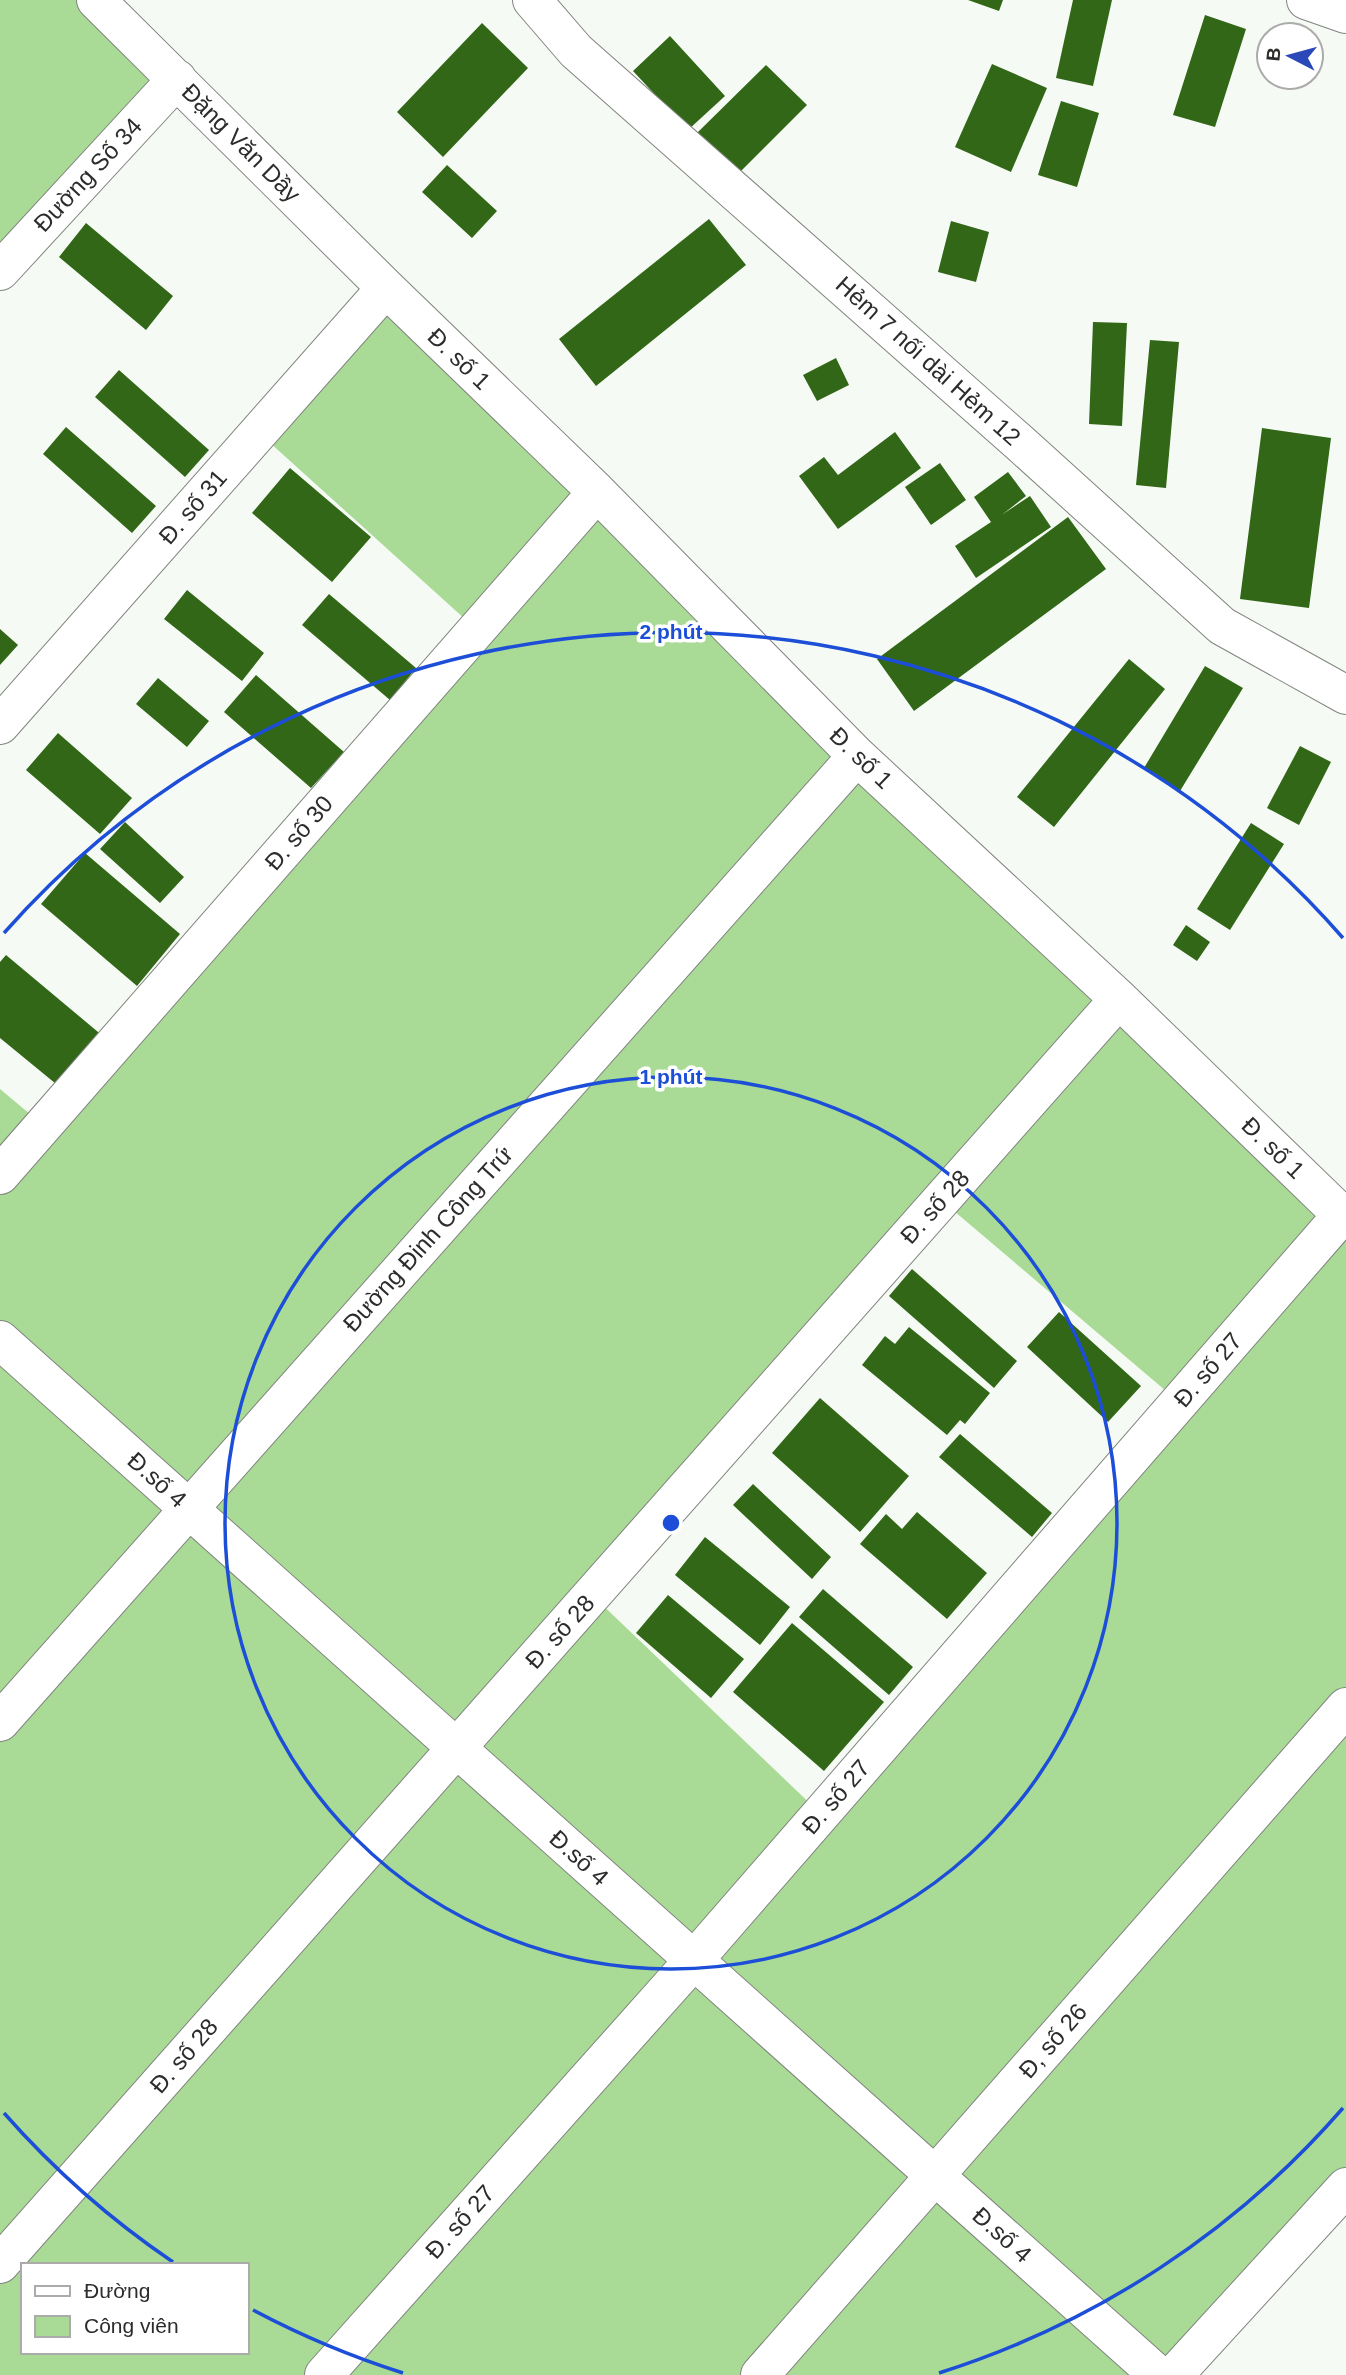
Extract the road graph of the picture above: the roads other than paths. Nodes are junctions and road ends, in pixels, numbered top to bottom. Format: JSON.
{"nodes":[{"id":1,"x":96,"y":0,"type":"edge"},
{"id":2,"x":532,"y":0,"type":"edge"},
{"id":3,"x":1306,"y":0,"type":"edge"},
{"id":4,"x":1346,"y":14,"type":"edge"},
{"id":5,"x":177,"y":79,"type":"junction"},
{"id":6,"x":0,"y":271,"type":"edge"},
{"id":7,"x":386,"y":288,"type":"junction"},
{"id":8,"x":597,"y":492,"type":"junction"},
{"id":9,"x":1346,"y":695,"type":"edge"},
{"id":10,"x":0,"y":725,"type":"edge"},
{"id":11,"x":857,"y":755,"type":"junction"},
{"id":12,"x":1119,"y":999,"type":"junction"},
{"id":13,"x":0,"y":1175,"type":"edge"},
{"id":14,"x":1344,"y":1217,"type":"edge"},
{"id":15,"x":0,"y":1340,"type":"edge"},
{"id":16,"x":189,"y":1509,"type":"junction"},
{"id":17,"x":1346,"y":1707,"type":"edge"},
{"id":18,"x":0,"y":1722,"type":"edge"},
{"id":19,"x":456,"y":1748,"type":"junction"},
{"id":20,"x":694,"y":1960,"type":"junction"},
{"id":21,"x":935,"y":2175,"type":"junction"},
{"id":22,"x":1346,"y":2187,"type":"edge"},
{"id":23,"x":0,"y":2264,"type":"edge"},
{"id":24,"x":324,"y":2375,"type":"edge"},
{"id":25,"x":760,"y":2375,"type":"edge"},
{"id":26,"x":1158,"y":2375,"type":"edge"},
{"id":27,"x":1175,"y":2375,"type":"edge"}],
"edges":[{"from":1,"to":5,"type":"street","name":"Đặng Văn Dầy"},
{"from":2,"to":9,"type":"street","name":"Hẻm 7 nối dài Hẻm 12"},
{"from":3,"to":4,"type":"street"},
{"from":5,"to":6,"type":"street","name":"Đường Số 34"},
{"from":5,"to":7,"type":"street","name":"Đặng Văn Dầy"},
{"from":7,"to":8,"type":"street","name":"Đ. số 1"},
{"from":7,"to":10,"type":"street","name":"Đ. số 31"},
{"from":8,"to":11,"type":"street","name":"Đ. số 1"},
{"from":8,"to":13,"type":"street","name":"Đ. số 30"},
{"from":11,"to":12,"type":"street","name":"Đ. số 1"},
{"from":11,"to":16,"type":"street","name":"Đường Đinh Công Trứ"},
{"from":12,"to":14,"type":"street","name":"Đ. số 1"},
{"from":12,"to":19,"type":"street","name":"Đ. số 28"},
{"from":14,"to":20,"type":"street","name":"Đ. số 27"},
{"from":15,"to":16,"type":"street","name":"Đ.số 4"},
{"from":16,"to":18,"type":"street","name":"Đường Đinh Công Trứ"},
{"from":16,"to":19,"type":"street","name":"Đ.số 4"},
{"from":17,"to":21,"type":"street","name":"Đ, số 26"},
{"from":19,"to":20,"type":"street","name":"Đ.số 4"},
{"from":19,"to":23,"type":"street","name":"Đ. số 28"},
{"from":20,"to":21,"type":"street","name":"Đ.số 4"},
{"from":20,"to":24,"type":"street","name":"Đ. số 27"},
{"from":21,"to":25,"type":"street","name":"Đ, số 26"},
{"from":21,"to":26,"type":"street","name":"Đ.số 4"},
{"from":22,"to":27,"type":"street"}]}
